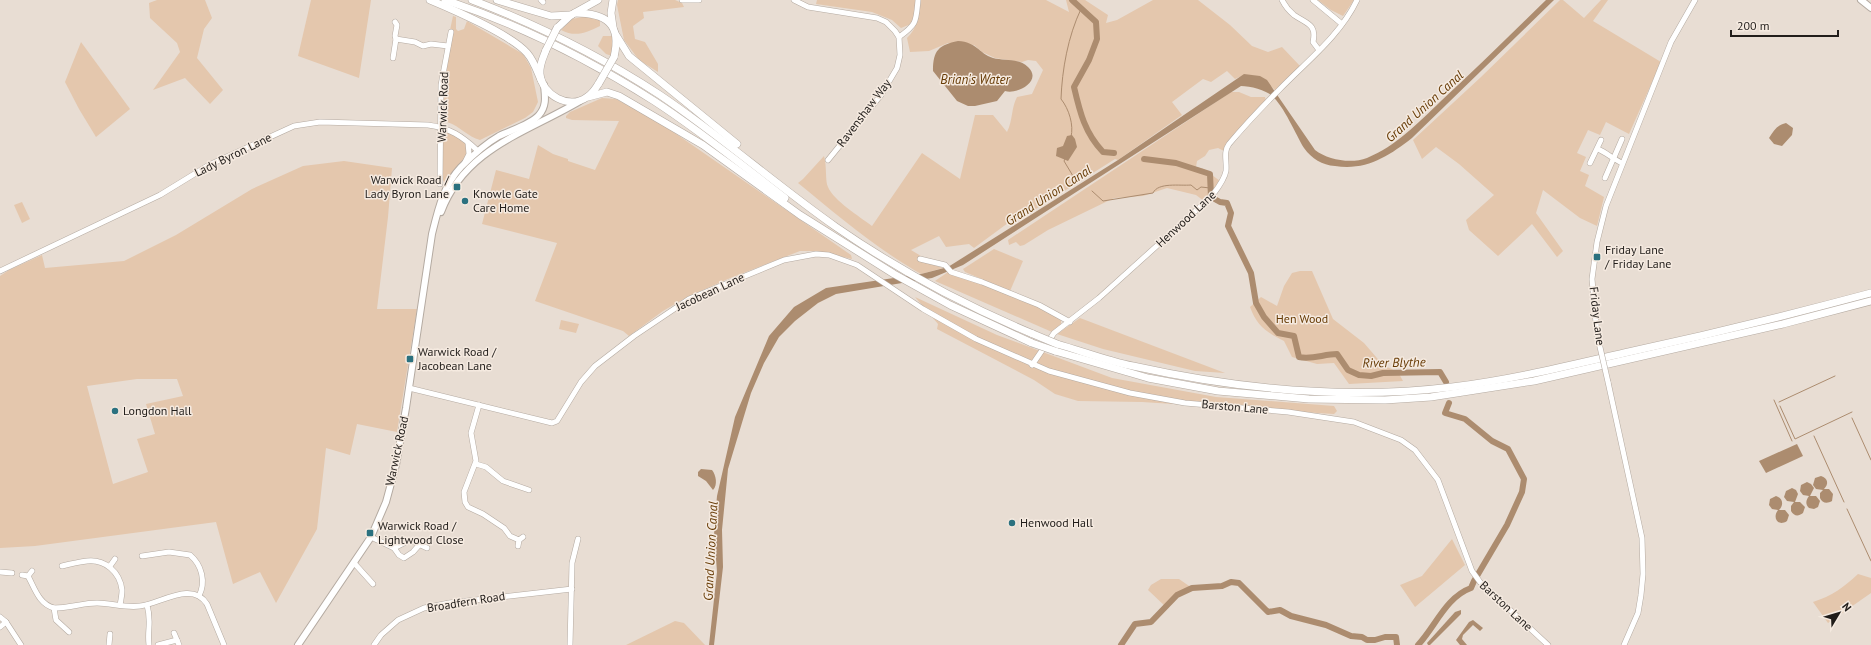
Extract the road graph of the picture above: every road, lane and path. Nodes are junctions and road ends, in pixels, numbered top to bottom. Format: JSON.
{"nodes":[{"id":1,"x":430,"y":0,"type":"edge"},
{"id":2,"x":444,"y":0,"type":"edge"},
{"id":3,"x":472,"y":0,"type":"edge"},
{"id":4,"x":497,"y":0,"type":"edge"},
{"id":5,"x":598,"y":0,"type":"edge"},
{"id":6,"x":613,"y":0,"type":"edge"},
{"id":7,"x":682,"y":0,"type":"edge"},
{"id":8,"x":699,"y":0,"type":"edge"},
{"id":9,"x":794,"y":0,"type":"edge"},
{"id":10,"x":918,"y":0,"type":"edge"},
{"id":11,"x":1282,"y":0,"type":"edge"},
{"id":12,"x":1313,"y":0,"type":"edge"},
{"id":13,"x":1357,"y":0,"type":"edge"},
{"id":14,"x":1695,"y":0,"type":"edge"},
{"id":15,"x":1862,"y":0,"type":"edge"},
{"id":16,"x":1871,"y":8,"type":"edge"},
{"id":17,"x":573,"y":14,"type":"junction"},
{"id":18,"x":398,"y":24,"type":"dead end"},
{"id":19,"x":1342,"y":24,"type":"junction"},
{"id":20,"x":451,"y":32,"type":"dead end"},
{"id":21,"x":615,"y":32,"type":"junction"},
{"id":22,"x":899,"y":37,"type":"junction"},
{"id":23,"x":396,"y":39,"type":"junction"},
{"id":24,"x":448,"y":46,"type":"junction"},
{"id":25,"x":1319,"y":50,"type":"junction"},
{"id":26,"x":393,"y":58,"type":"dead end"},
{"id":27,"x":542,"y":83,"type":"junction"},
{"id":28,"x":584,"y":99,"type":"junction"},
{"id":29,"x":440,"y":127,"type":"junction"},
{"id":30,"x":516,"y":134,"type":"junction"},
{"id":31,"x":1622,"y":139,"type":"dead end"},
{"id":32,"x":1601,"y":140,"type":"dead end"},
{"id":33,"x":467,"y":141,"type":"junction"},
{"id":34,"x":486,"y":145,"type":"junction"},
{"id":35,"x":1598,"y":149,"type":"junction"},
{"id":36,"x":478,"y":151,"type":"junction"},
{"id":37,"x":1613,"y":159,"type":"junction"},
{"id":38,"x":828,"y":160,"type":"dead end"},
{"id":39,"x":1590,"y":163,"type":"dead end"},
{"id":40,"x":1622,"y":163,"type":"junction"},
{"id":41,"x":464,"y":164,"type":"junction"},
{"id":42,"x":1605,"y":178,"type":"dead end"},
{"id":43,"x":440,"y":184,"type":"dead end"},
{"id":44,"x":432,"y":234,"type":"junction"},
{"id":45,"x":861,"y":244,"type":"junction"},
{"id":46,"x":866,"y":256,"type":"junction"},
{"id":47,"x":920,"y":259,"type":"dead end"},
{"id":48,"x":0,"y":271,"type":"edge"},
{"id":49,"x":1871,"y":293,"type":"edge"},
{"id":50,"x":1871,"y":300,"type":"edge"},
{"id":51,"x":1070,"y":322,"type":"junction"},
{"id":52,"x":1032,"y":365,"type":"junction"},
{"id":53,"x":409,"y":388,"type":"junction"},
{"id":54,"x":479,"y":405,"type":"junction"},
{"id":55,"x":476,"y":464,"type":"junction"},
{"id":56,"x":529,"y":490,"type":"dead end"},
{"id":57,"x":371,"y":537,"type":"junction"},
{"id":58,"x":578,"y":539,"type":"dead end"},
{"id":59,"x":420,"y":544,"type":"junction"},
{"id":60,"x":518,"y":546,"type":"dead end"},
{"id":61,"x":394,"y":548,"type":"junction"},
{"id":62,"x":427,"y":548,"type":"dead end"},
{"id":63,"x":142,"y":556,"type":"dead end"},
{"id":64,"x":115,"y":559,"type":"dead end"},
{"id":65,"x":355,"y":564,"type":"junction"},
{"id":66,"x":62,"y":566,"type":"dead end"},
{"id":67,"x":110,"y":566,"type":"junction"},
{"id":68,"x":32,"y":571,"type":"dead end"},
{"id":69,"x":12,"y":573,"type":"dead end"},
{"id":70,"x":3,"y":574,"type":"edge"},
{"id":71,"x":22,"y":575,"type":"dead end"},
{"id":72,"x":28,"y":576,"type":"junction"},
{"id":73,"x":373,"y":584,"type":"dead end"},
{"id":74,"x":572,"y":589,"type":"junction"},
{"id":75,"x":199,"y":596,"type":"junction"},
{"id":76,"x":147,"y":604,"type":"junction"},
{"id":77,"x":120,"y":605,"type":"junction"},
{"id":78,"x":54,"y":608,"type":"junction"},
{"id":79,"x":0,"y":617,"type":"edge"},
{"id":80,"x":6,"y":622,"type":"junction"},
{"id":81,"x":0,"y":627,"type":"edge"},
{"id":82,"x":69,"y":632,"type":"dead end"},
{"id":83,"x":174,"y":633,"type":"dead end"},
{"id":84,"x":110,"y":634,"type":"dead end"},
{"id":85,"x":178,"y":642,"type":"edge"},
{"id":86,"x":21,"y":645,"type":"edge"},
{"id":87,"x":108,"y":645,"type":"edge"},
{"id":88,"x":149,"y":645,"type":"edge"},
{"id":89,"x":158,"y":645,"type":"edge"},
{"id":90,"x":224,"y":645,"type":"edge"},
{"id":91,"x":298,"y":645,"type":"edge"},
{"id":92,"x":374,"y":645,"type":"edge"},
{"id":93,"x":570,"y":645,"type":"edge"},
{"id":94,"x":1548,"y":645,"type":"edge"},
{"id":95,"x":1624,"y":645,"type":"edge"}],
"edges":[{"from":1,"to":27,"type":"highway"},
{"from":2,"to":46,"type":"highway"},
{"from":3,"to":45,"type":"highway"},
{"from":4,"to":17,"type":"highway"},
{"from":5,"to":17,"type":"highway"},
{"from":6,"to":21,"type":"highway"},
{"from":7,"to":8,"type":"street"},
{"from":9,"to":22,"type":"street"},
{"from":10,"to":22,"type":"street"},
{"from":11,"to":25,"type":"street"},
{"from":12,"to":19,"type":"street"},
{"from":13,"to":19,"type":"street"},
{"from":14,"to":40,"type":"street","name":"Friday Lane"},
{"from":15,"to":16,"type":"main road"},
{"from":17,"to":21,"type":"highway"},
{"from":17,"to":27,"type":"highway","bridge":true},
{"from":18,"to":23,"type":"street"},
{"from":19,"to":25,"type":"street"},
{"from":20,"to":24,"type":"street","name":"Warwick Road"},
{"from":21,"to":28,"type":"highway","bridge":true},
{"from":21,"to":45,"type":"highway"},
{"from":22,"to":38,"type":"street","name":"Ravenshaw Way"},
{"from":23,"to":24,"type":"street"},
{"from":23,"to":26,"type":"street"},
{"from":24,"to":29,"type":"street","name":"Warwick Road"},
{"from":25,"to":51,"type":"street","name":"Henwood Lane"},
{"from":27,"to":28,"type":"highway"},
{"from":27,"to":34,"type":"main road"},
{"from":28,"to":30,"type":"main road"},
{"from":28,"to":46,"type":"highway"},
{"from":29,"to":33,"type":"street","name":"Lady Byron Lane"},
{"from":29,"to":43,"type":"street","name":"Warwick Road"},
{"from":29,"to":48,"type":"street","name":"Lady Byron Lane"},
{"from":30,"to":36,"type":"main road"},
{"from":30,"to":44,"type":"main road"},
{"from":31,"to":37,"type":"street"},
{"from":32,"to":35,"type":"street"},
{"from":33,"to":34,"type":"street"},
{"from":33,"to":36,"type":"street","name":"Lady Byron Lane"},
{"from":33,"to":41,"type":"street"},
{"from":34,"to":36,"type":"main road"},
{"from":35,"to":37,"type":"street"},
{"from":35,"to":39,"type":"street"},
{"from":36,"to":41,"type":"main road"},
{"from":37,"to":40,"type":"street"},
{"from":37,"to":42,"type":"street"},
{"from":40,"to":95,"type":"street","name":"Friday Lane","bridge":true},
{"from":41,"to":44,"type":"main road"},
{"from":44,"to":53,"type":"main road","name":"Warwick Road"},
{"from":45,"to":49,"type":"highway","bridge":true},
{"from":46,"to":50,"type":"highway","bridge":true},
{"from":47,"to":51,"type":"street"},
{"from":51,"to":52,"type":"street"},
{"from":52,"to":54,"type":"street","name":"Jacobean Lane"},
{"from":52,"to":94,"type":"street","name":"Barston Lane"},
{"from":53,"to":54,"type":"street","name":"Jacobean Lane"},
{"from":53,"to":57,"type":"main road","name":"Warwick Road"},
{"from":54,"to":55,"type":"street"},
{"from":55,"to":56,"type":"street"},
{"from":55,"to":60,"type":"street"},
{"from":57,"to":61,"type":"street"},
{"from":57,"to":65,"type":"main road","name":"Warwick Road"},
{"from":58,"to":74,"type":"street"},
{"from":59,"to":61,"type":"street"},
{"from":59,"to":61,"type":"street"},
{"from":59,"to":62,"type":"street"},
{"from":63,"to":75,"type":"street"},
{"from":64,"to":67,"type":"street"},
{"from":65,"to":73,"type":"street"},
{"from":65,"to":91,"type":"main road","name":"Warwick Road"},
{"from":66,"to":67,"type":"street"},
{"from":67,"to":77,"type":"street"},
{"from":68,"to":72,"type":"street"},
{"from":69,"to":70,"type":"street"},
{"from":71,"to":72,"type":"street"},
{"from":72,"to":78,"type":"street"},
{"from":74,"to":92,"type":"street","name":"Broadfern Road"},
{"from":74,"to":93,"type":"street"},
{"from":75,"to":76,"type":"street"},
{"from":75,"to":90,"type":"street"},
{"from":76,"to":77,"type":"street"},
{"from":76,"to":88,"type":"street"},
{"from":77,"to":78,"type":"street"},
{"from":78,"to":82,"type":"street"},
{"from":79,"to":80,"type":"street"},
{"from":80,"to":81,"type":"street"},
{"from":80,"to":86,"type":"street"},
{"from":83,"to":85,"type":"street"},
{"from":84,"to":87,"type":"street"},
{"from":85,"to":89,"type":"street"}]}
